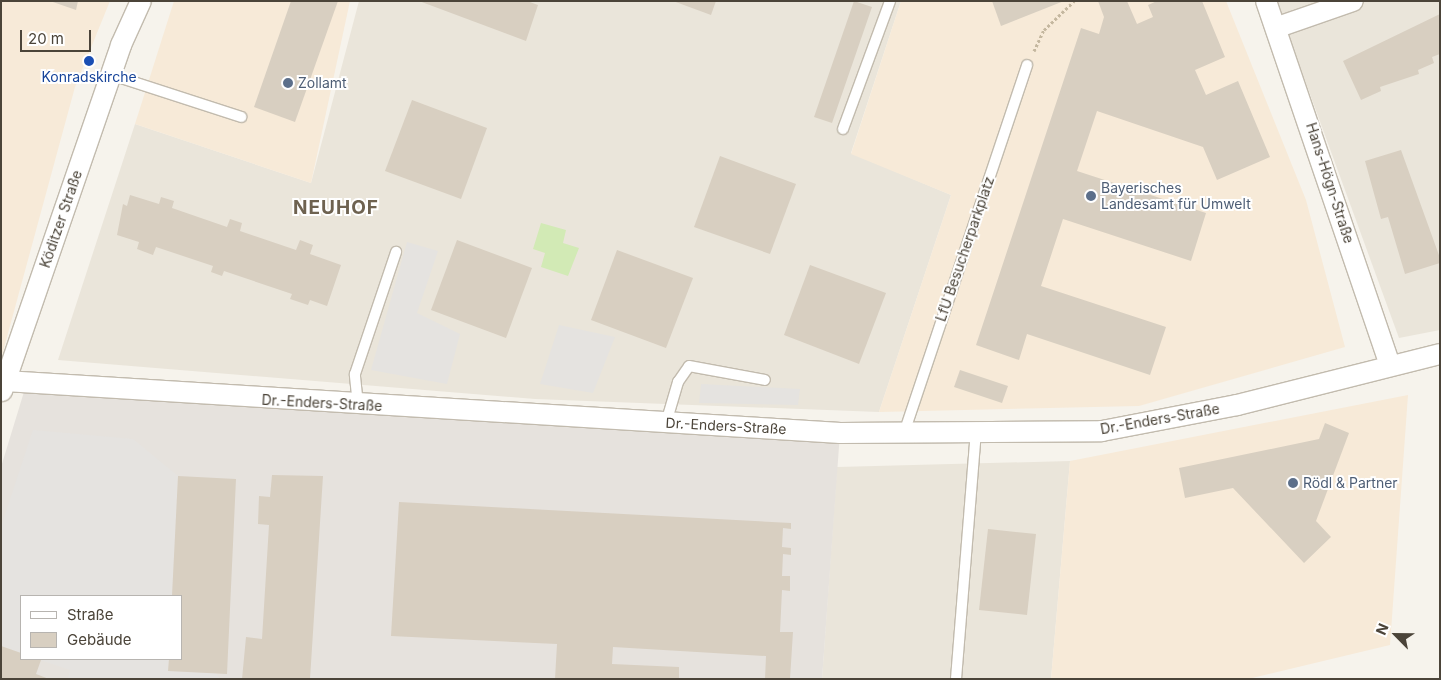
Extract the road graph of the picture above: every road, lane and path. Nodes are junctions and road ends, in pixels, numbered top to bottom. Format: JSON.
{"nodes":[{"id":1,"x":128,"y":1,"type":"edge"},
{"id":2,"x":141,"y":1,"type":"edge"},
{"id":3,"x":890,"y":1,"type":"edge"},
{"id":4,"x":1074,"y":1,"type":"edge"},
{"id":5,"x":1266,"y":1,"type":"edge"},
{"id":6,"x":1353,"y":1,"type":"edge"},
{"id":7,"x":1278,"y":26,"type":"junction"},
{"id":8,"x":121,"y":45,"type":"junction"},
{"id":9,"x":1028,"y":65,"type":"joint"},
{"id":10,"x":112,"y":75,"type":"junction"},
{"id":11,"x":242,"y":117,"type":"dead end"},
{"id":12,"x":843,"y":129,"type":"dead end"},
{"id":13,"x":396,"y":252,"type":"dead end"},
{"id":14,"x":1440,"y":354,"type":"edge"},
{"id":15,"x":1390,"y":365,"type":"junction"},
{"id":16,"x":765,"y":380,"type":"dead end"},
{"id":17,"x":3,"y":387,"type":"edge"},
{"id":18,"x":358,"y":405,"type":"junction"},
{"id":19,"x":666,"y":423,"type":"junction"},
{"id":20,"x":976,"y":432,"type":"junction"},
{"id":21,"x":904,"y":433,"type":"junction"},
{"id":22,"x":956,"y":679,"type":"edge"}],
"edges":[{"from":1,"to":8,"type":"street","name":"Köditzer Straße"},
{"from":2,"to":8,"type":"street","name":"Köditzer Straße"},
{"from":3,"to":12,"type":"lane"},
{"from":4,"to":9,"type":"path"},
{"from":5,"to":7,"type":"street","name":"Hans-Högn-Straße"},
{"from":6,"to":7,"type":"street"},
{"from":7,"to":15,"type":"street","name":"Hans-Högn-Straße"},
{"from":8,"to":10,"type":"street","name":"Köditzer Straße"},
{"from":9,"to":21,"type":"lane","name":"LfU Besucherparkplatz"},
{"from":10,"to":11,"type":"lane"},
{"from":10,"to":17,"type":"street","name":"Köditzer Straße"},
{"from":13,"to":18,"type":"lane"},
{"from":14,"to":15,"type":"street","name":"Dr.-Enders-Straße"},
{"from":15,"to":20,"type":"street","name":"Dr.-Enders-Straße"},
{"from":16,"to":19,"type":"lane"},
{"from":17,"to":18,"type":"street","name":"Dr.-Enders-Straße"},
{"from":18,"to":19,"type":"street","name":"Dr.-Enders-Straße"},
{"from":19,"to":21,"type":"street","name":"Dr.-Enders-Straße"},
{"from":20,"to":21,"type":"street","name":"Dr.-Enders-Straße"},
{"from":20,"to":22,"type":"lane"}]}
